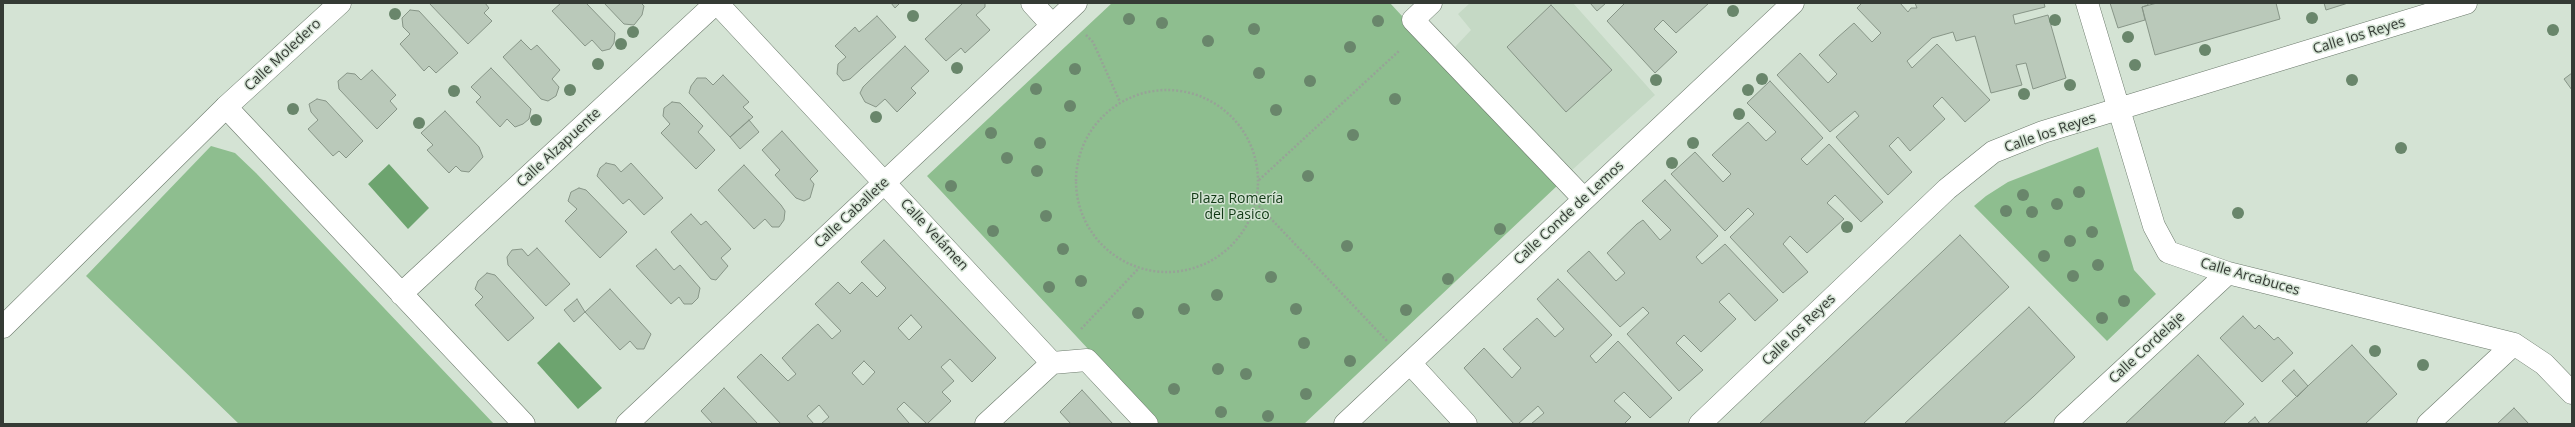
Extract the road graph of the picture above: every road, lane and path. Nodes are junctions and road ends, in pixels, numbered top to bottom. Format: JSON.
{"nodes":[{"id":1,"x":340,"y":3,"type":"edge"},
{"id":2,"x":717,"y":3,"type":"edge"},
{"id":3,"x":1032,"y":3,"type":"edge"},
{"id":4,"x":1076,"y":3,"type":"edge"},
{"id":5,"x":1431,"y":3,"type":"edge"},
{"id":6,"x":1793,"y":3,"type":"edge"},
{"id":7,"x":2087,"y":3,"type":"edge"},
{"id":8,"x":2466,"y":3,"type":"edge"},
{"id":9,"x":1052,"y":25,"type":"junction"},
{"id":10,"x":1422,"y":28,"type":"junction"},
{"id":11,"x":1084,"y":32,"type":"dead end"},
{"id":12,"x":1120,"y":102,"type":"junction"},
{"id":13,"x":226,"y":108,"type":"junction"},
{"id":14,"x":2120,"y":109,"type":"junction"},
{"id":15,"x":1259,"y":180,"type":"junction"},
{"id":16,"x":885,"y":182,"type":"junction"},
{"id":17,"x":1584,"y":199,"type":"junction"},
{"id":18,"x":1256,"y":203,"type":"junction"},
{"id":19,"x":1139,"y":268,"type":"junction"},
{"id":20,"x":2228,"y":273,"type":"junction"},
{"id":21,"x":401,"y":294,"type":"junction"},
{"id":22,"x":3,"y":327,"type":"edge"},
{"id":23,"x":1079,"y":331,"type":"dead end"},
{"id":24,"x":2514,"y":344,"type":"junction"},
{"id":25,"x":1394,"y":348,"type":"dead end"},
{"id":26,"x":1052,"y":363,"type":"junction"},
{"id":27,"x":1410,"y":363,"type":"junction"},
{"id":28,"x":2572,"y":393,"type":"edge"},
{"id":29,"x":524,"y":424,"type":"edge"},
{"id":30,"x":627,"y":424,"type":"edge"},
{"id":31,"x":986,"y":424,"type":"edge"},
{"id":32,"x":1146,"y":424,"type":"edge"},
{"id":33,"x":1345,"y":424,"type":"edge"},
{"id":34,"x":1466,"y":424,"type":"edge"},
{"id":35,"x":1700,"y":424,"type":"edge"},
{"id":36,"x":2066,"y":424,"type":"edge"},
{"id":37,"x":2428,"y":424,"type":"edge"}],
"edges":[{"from":1,"to":13,"type":"street","name":"Calle Moledero"},
{"from":2,"to":16,"type":"street","name":"Calle Velámen"},
{"from":2,"to":21,"type":"street","name":"Calle Alzapuente"},
{"from":3,"to":9,"type":"street"},
{"from":4,"to":9,"type":"street","name":"Calle Caballete"},
{"from":5,"to":10,"type":"street"},
{"from":6,"to":17,"type":"street","name":"Calle Conde de Lemos"},
{"from":7,"to":14,"type":"street","name":"Calle Arcabuces"},
{"from":8,"to":14,"type":"street","name":"Calle los Reyes"},
{"from":9,"to":16,"type":"street","name":"Calle Caballete"},
{"from":10,"to":15,"type":"path"},
{"from":10,"to":17,"type":"street"},
{"from":11,"to":12,"type":"path"},
{"from":12,"to":15,"type":"path"},
{"from":12,"to":19,"type":"path"},
{"from":13,"to":21,"type":"street"},
{"from":13,"to":22,"type":"street","name":"Calle Moledero"},
{"from":14,"to":20,"type":"street","name":"Calle Arcabuces"},
{"from":14,"to":35,"type":"street","name":"Calle los Reyes"},
{"from":15,"to":18,"type":"path"},
{"from":16,"to":26,"type":"street","name":"Calle Velámen"},
{"from":16,"to":30,"type":"street","name":"Calle Caballete"},
{"from":17,"to":27,"type":"street","name":"Calle Conde de Lemos"},
{"from":18,"to":19,"type":"path"},
{"from":18,"to":25,"type":"path"},
{"from":19,"to":23,"type":"path"},
{"from":20,"to":24,"type":"street","name":"Calle Arcabuces"},
{"from":20,"to":36,"type":"street","name":"Calle Cordelaje"},
{"from":21,"to":29,"type":"street"},
{"from":24,"to":28,"type":"street","name":"Calle Arcabuces"},
{"from":24,"to":37,"type":"street"},
{"from":26,"to":31,"type":"street"},
{"from":26,"to":32,"type":"street"},
{"from":27,"to":33,"type":"street","name":"Calle Conde de Lemos"},
{"from":27,"to":34,"type":"street"}]}
